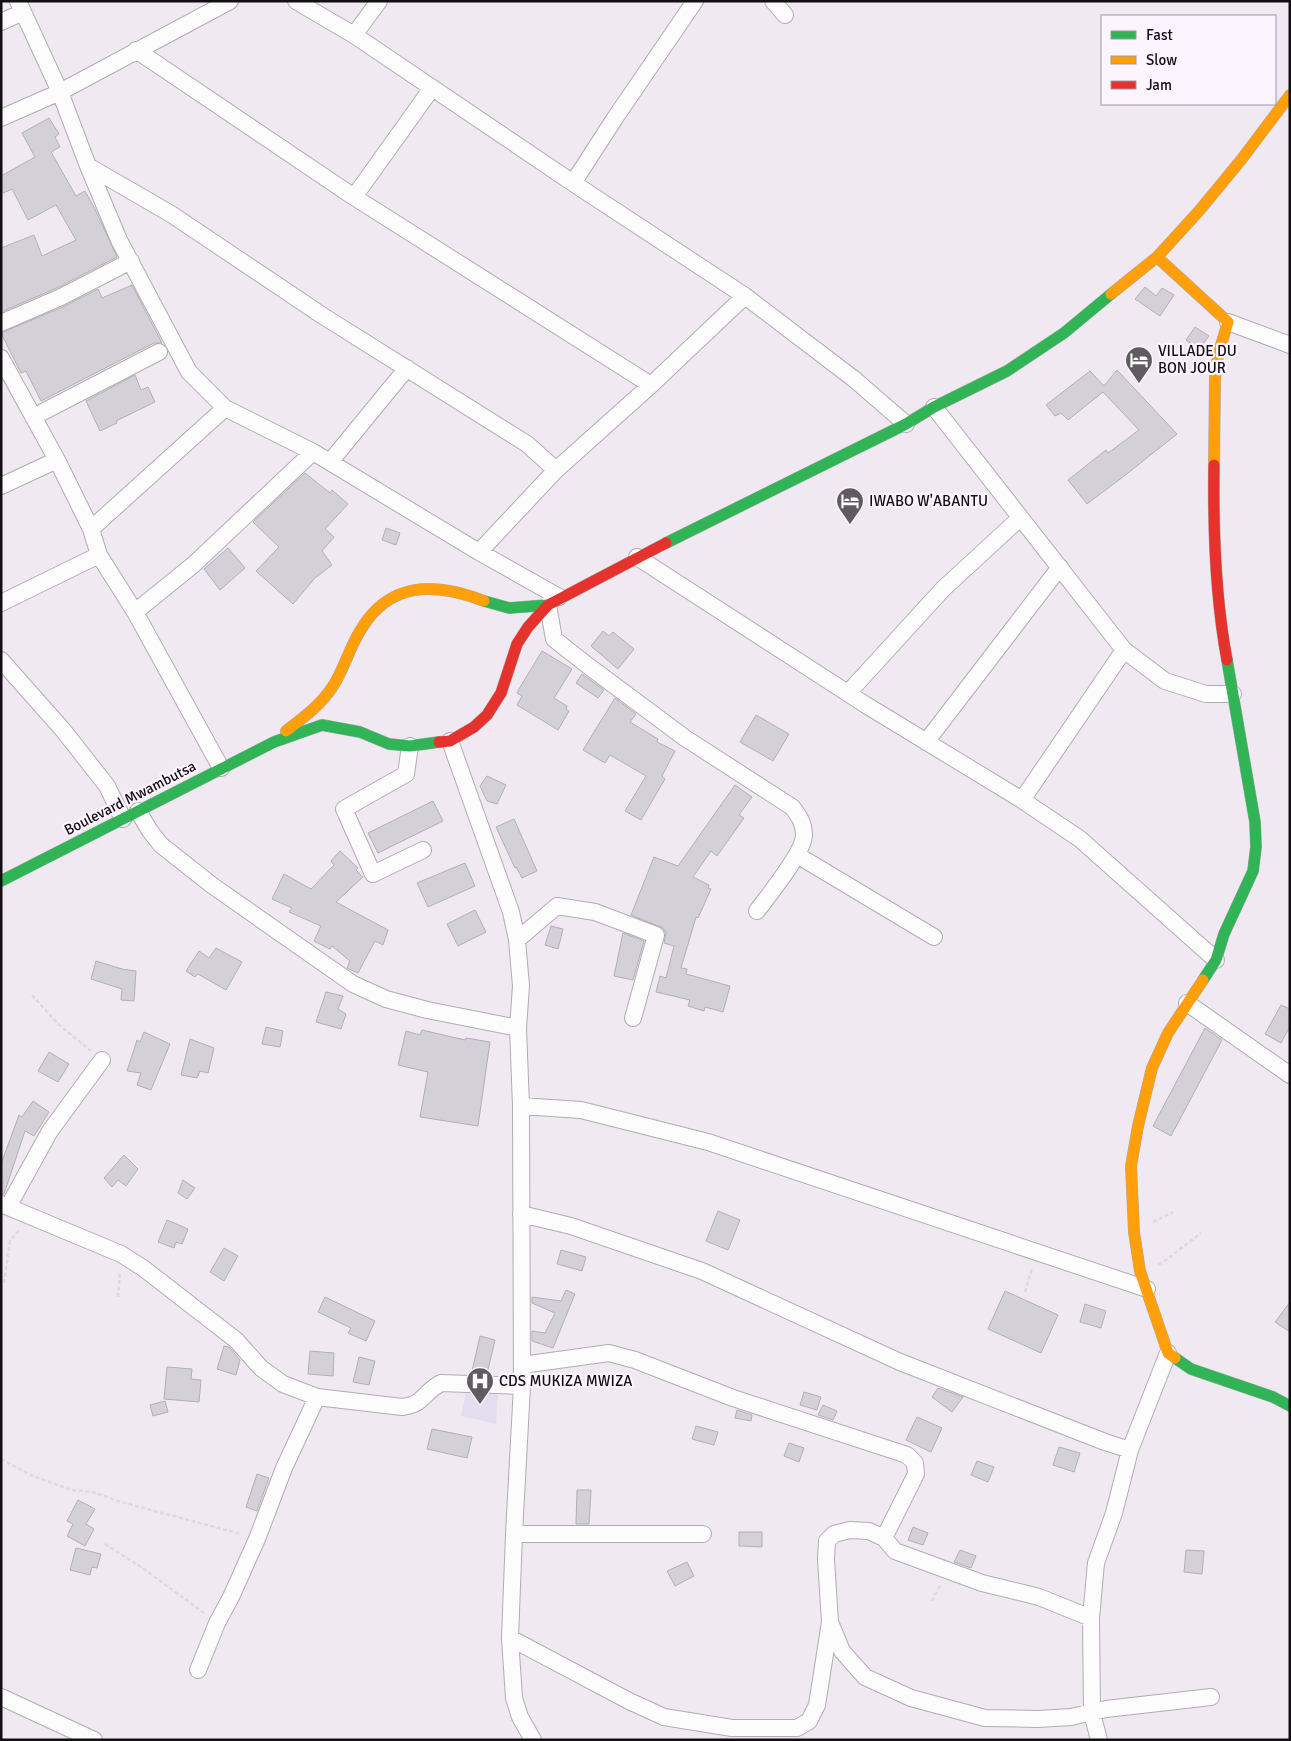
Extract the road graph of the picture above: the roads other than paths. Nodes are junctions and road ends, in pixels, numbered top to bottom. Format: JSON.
{"nodes":[{"id":1,"x":230,"y":1,"type":"edge"},
{"id":2,"x":296,"y":1,"type":"edge"},
{"id":3,"x":379,"y":1,"type":"edge"},
{"id":4,"x":695,"y":1,"type":"edge"},
{"id":5,"x":773,"y":1,"type":"edge"},
{"id":6,"x":21,"y":6,"type":"edge"},
{"id":7,"x":785,"y":15,"type":"dead end"},
{"id":8,"x":1,"y":22,"type":"edge"},
{"id":9,"x":354,"y":35,"type":"junction"},
{"id":10,"x":136,"y":50,"type":"junction"},
{"id":11,"x":432,"y":88,"type":"junction"},
{"id":12,"x":60,"y":92,"type":"junction"},
{"id":13,"x":1290,"y":95,"type":"edge"},
{"id":14,"x":1,"y":118,"type":"edge"},
{"id":15,"x":88,"y":166,"type":"junction"},
{"id":16,"x":573,"y":184,"type":"junction"},
{"id":17,"x":354,"y":196,"type":"junction"},
{"id":18,"x":1157,"y":257,"type":"junction"},
{"id":19,"x":131,"y":261,"type":"junction"},
{"id":20,"x":745,"y":296,"type":"junction"},
{"id":21,"x":1228,"y":322,"type":"junction"},
{"id":22,"x":1,"y":323,"type":"edge"},
{"id":23,"x":1290,"y":345,"type":"edge"},
{"id":24,"x":159,"y":352,"type":"dead end"},
{"id":25,"x":2,"y":362,"type":"edge"},
{"id":26,"x":407,"y":368,"type":"junction"},
{"id":27,"x":651,"y":385,"type":"junction"},
{"id":28,"x":934,"y":407,"type":"junction"},
{"id":29,"x":225,"y":408,"type":"junction"},
{"id":30,"x":33,"y":417,"type":"junction"},
{"id":31,"x":906,"y":424,"type":"junction"},
{"id":32,"x":313,"y":452,"type":"junction"},
{"id":33,"x":56,"y":460,"type":"junction"},
{"id":34,"x":330,"y":462,"type":"junction"},
{"id":35,"x":556,"y":470,"type":"junction"},
{"id":36,"x":1,"y":486,"type":"edge"},
{"id":37,"x":1020,"y":518,"type":"junction"},
{"id":38,"x":91,"y":529,"type":"junction"},
{"id":39,"x":479,"y":552,"type":"junction"},
{"id":40,"x":99,"y":555,"type":"junction"},
{"id":41,"x":637,"y":557,"type":"junction"},
{"id":42,"x":1060,"y":568,"type":"junction"},
{"id":43,"x":554,"y":601,"type":"junction"},
{"id":44,"x":1,"y":603,"type":"edge"},
{"id":45,"x":135,"y":612,"type":"junction"},
{"id":46,"x":1124,"y":650,"type":"junction"},
{"id":47,"x":1,"y":660,"type":"edge"},
{"id":48,"x":848,"y":693,"type":"junction"},
{"id":49,"x":1232,"y":694,"type":"junction"},
{"id":50,"x":450,"y":741,"type":"junction"},
{"id":51,"x":274,"y":742,"type":"junction"},
{"id":52,"x":926,"y":742,"type":"junction"},
{"id":53,"x":410,"y":746,"type":"junction"},
{"id":54,"x":221,"y":768,"type":"junction"},
{"id":55,"x":1022,"y":800,"type":"junction"},
{"id":56,"x":138,"y":811,"type":"junction"},
{"id":57,"x":123,"y":819,"type":"junction"},
{"id":58,"x":423,"y":850,"type":"dead end"},
{"id":59,"x":797,"y":856,"type":"junction"},
{"id":60,"x":1,"y":881,"type":"edge"},
{"id":61,"x":757,"y":911,"type":"dead end"},
{"id":62,"x":934,"y":936,"type":"dead end"},
{"id":63,"x":517,"y":940,"type":"junction"},
{"id":64,"x":1216,"y":960,"type":"junction"},
{"id":65,"x":1187,"y":1003,"type":"junction"},
{"id":66,"x":633,"y":1018,"type":"dead end"},
{"id":67,"x":518,"y":1028,"type":"junction"},
{"id":68,"x":102,"y":1060,"type":"road end"},
{"id":69,"x":1290,"y":1075,"type":"edge"},
{"id":70,"x":521,"y":1106,"type":"junction"},
{"id":71,"x":5,"y":1206,"type":"edge"},
{"id":72,"x":521,"y":1214,"type":"junction"},
{"id":73,"x":1147,"y":1289,"type":"junction"},
{"id":74,"x":1168,"y":1353,"type":"junction"},
{"id":75,"x":522,"y":1365,"type":"junction"},
{"id":76,"x":522,"y":1386,"type":"junction"},
{"id":77,"x":317,"y":1397,"type":"junction"},
{"id":78,"x":1290,"y":1406,"type":"edge"},
{"id":79,"x":1130,"y":1450,"type":"junction"},
{"id":80,"x":514,"y":1534,"type":"junction"},
{"id":81,"x":702,"y":1534,"type":"dead end"},
{"id":82,"x":884,"y":1538,"type":"junction"},
{"id":83,"x":1092,"y":1618,"type":"junction"},
{"id":84,"x":830,"y":1622,"type":"junction"},
{"id":85,"x":510,"y":1638,"type":"junction"},
{"id":86,"x":198,"y":1670,"type":"dead end"},
{"id":87,"x":1,"y":1697,"type":"edge"},
{"id":88,"x":1211,"y":1697,"type":"dead end"},
{"id":89,"x":1092,"y":1713,"type":"junction"},
{"id":90,"x":94,"y":1740,"type":"edge"},
{"id":91,"x":533,"y":1740,"type":"edge"},
{"id":92,"x":1099,"y":1740,"type":"edge"}],
"edges":[{"from":1,"to":10,"type":"street"},
{"from":2,"to":9,"type":"street"},
{"from":3,"to":9,"type":"street"},
{"from":4,"to":16,"type":"street"},
{"from":5,"to":7,"type":"street"},
{"from":6,"to":8,"type":"street"},
{"from":6,"to":12,"type":"street"},
{"from":9,"to":11,"type":"street"},
{"from":10,"to":12,"type":"street"},
{"from":10,"to":17,"type":"street"},
{"from":11,"to":16,"type":"street"},
{"from":11,"to":17,"type":"street"},
{"from":12,"to":14,"type":"street"},
{"from":12,"to":15,"type":"street"},
{"from":13,"to":18,"type":"main road"},
{"from":15,"to":19,"type":"street"},
{"from":15,"to":26,"type":"street"},
{"from":16,"to":20,"type":"street"},
{"from":17,"to":27,"type":"street"},
{"from":18,"to":21,"type":"main road"},
{"from":18,"to":28,"type":"main road"},
{"from":19,"to":22,"type":"street"},
{"from":19,"to":29,"type":"street"},
{"from":20,"to":27,"type":"street"},
{"from":20,"to":31,"type":"street"},
{"from":21,"to":23,"type":"street"},
{"from":21,"to":49,"type":"main road"},
{"from":24,"to":30,"type":"street"},
{"from":25,"to":30,"type":"street"},
{"from":26,"to":34,"type":"street"},
{"from":26,"to":35,"type":"street"},
{"from":27,"to":35,"type":"street"},
{"from":28,"to":31,"type":"main road"},
{"from":28,"to":37,"type":"street"},
{"from":29,"to":32,"type":"street"},
{"from":29,"to":38,"type":"street"},
{"from":30,"to":33,"type":"street"},
{"from":31,"to":41,"type":"main road"},
{"from":32,"to":34,"type":"street"},
{"from":32,"to":45,"type":"street"},
{"from":33,"to":36,"type":"street"},
{"from":33,"to":38,"type":"street"},
{"from":34,"to":39,"type":"street"},
{"from":35,"to":39,"type":"street"},
{"from":37,"to":42,"type":"street"},
{"from":37,"to":48,"type":"street"},
{"from":38,"to":40,"type":"street"},
{"from":39,"to":43,"type":"street"},
{"from":40,"to":44,"type":"street"},
{"from":40,"to":45,"type":"street"},
{"from":41,"to":43,"type":"main road"},
{"from":41,"to":48,"type":"street"},
{"from":42,"to":46,"type":"street"},
{"from":42,"to":52,"type":"street"},
{"from":43,"to":50,"type":"main road","name":"Boulevard Mwambutsa"},
{"from":43,"to":51,"type":"main road","name":"Boulevard Mwambutsa"},
{"from":43,"to":59,"type":"street"},
{"from":45,"to":54,"type":"street"},
{"from":46,"to":49,"type":"street"},
{"from":46,"to":55,"type":"street"},
{"from":47,"to":57,"type":"street"},
{"from":48,"to":52,"type":"street"},
{"from":49,"to":64,"type":"main road"},
{"from":50,"to":53,"type":"main road","name":"Boulevard Mwambutsa"},
{"from":50,"to":63,"type":"street"},
{"from":51,"to":53,"type":"main road","name":"Boulevard Mwambutsa"},
{"from":51,"to":54,"type":"main road","name":"Boulevard Mwambutsa"},
{"from":52,"to":55,"type":"street"},
{"from":53,"to":58,"type":"street"},
{"from":54,"to":56,"type":"main road","name":"Boulevard Mwambutsa"},
{"from":55,"to":64,"type":"street"},
{"from":56,"to":57,"type":"main road","name":"Boulevard Mwambutsa"},
{"from":56,"to":67,"type":"street"},
{"from":57,"to":60,"type":"main road","name":"Boulevard Mwambutsa"},
{"from":59,"to":61,"type":"street"},
{"from":59,"to":62,"type":"street"},
{"from":63,"to":66,"type":"street"},
{"from":63,"to":67,"type":"street"},
{"from":64,"to":65,"type":"main road"},
{"from":65,"to":69,"type":"street"},
{"from":65,"to":73,"type":"main road"},
{"from":67,"to":70,"type":"street"},
{"from":68,"to":71,"type":"street"},
{"from":70,"to":72,"type":"street"},
{"from":70,"to":73,"type":"street"},
{"from":71,"to":77,"type":"street"},
{"from":72,"to":75,"type":"street"},
{"from":72,"to":79,"type":"street"},
{"from":73,"to":74,"type":"main road"},
{"from":74,"to":78,"type":"main road"},
{"from":74,"to":79,"type":"street"},
{"from":75,"to":76,"type":"street"},
{"from":75,"to":82,"type":"street"},
{"from":76,"to":77,"type":"street"},
{"from":76,"to":80,"type":"street"},
{"from":77,"to":86,"type":"street"},
{"from":79,"to":83,"type":"street"},
{"from":80,"to":81,"type":"street"},
{"from":80,"to":85,"type":"street"},
{"from":82,"to":83,"type":"street"},
{"from":82,"to":84,"type":"street"},
{"from":83,"to":89,"type":"street"},
{"from":84,"to":85,"type":"street"},
{"from":84,"to":89,"type":"street"},
{"from":85,"to":91,"type":"street"},
{"from":87,"to":90,"type":"street"},
{"from":88,"to":89,"type":"street"},
{"from":89,"to":92,"type":"street"}]}
